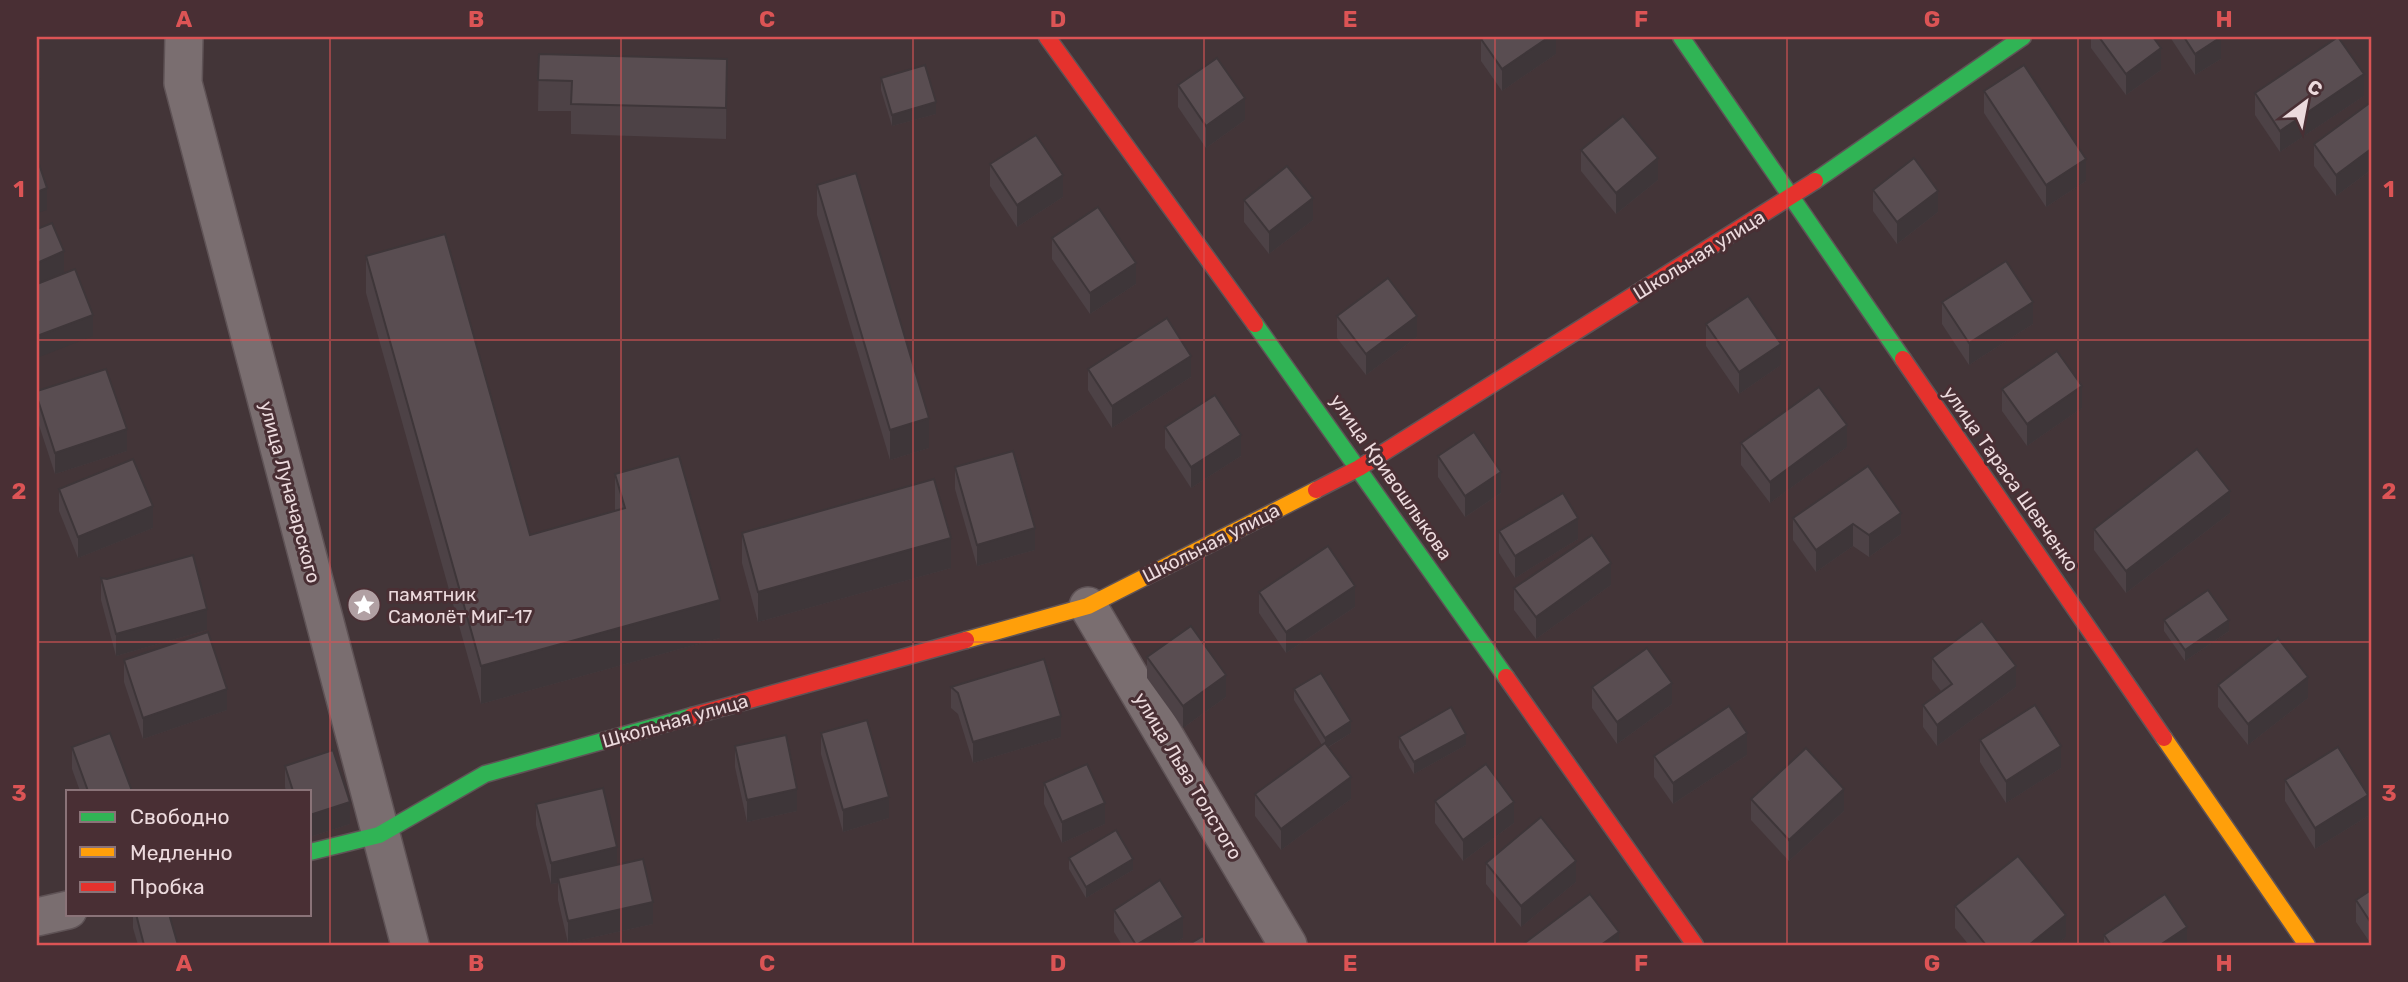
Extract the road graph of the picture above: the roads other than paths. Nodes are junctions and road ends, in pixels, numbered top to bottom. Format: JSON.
{"nodes":[{"id":1,"x":184,"y":37,"type":"edge"},
{"id":2,"x":1047,"y":37,"type":"edge"},
{"id":3,"x":1681,"y":37,"type":"edge"},
{"id":4,"x":2023,"y":37,"type":"edge"},
{"id":5,"x":1791,"y":197,"type":"junction"},
{"id":6,"x":1359,"y":467,"type":"junction"},
{"id":7,"x":1088,"y":606,"type":"junction"},
{"id":8,"x":379,"y":835,"type":"junction"},
{"id":9,"x":312,"y":852,"type":"edge"},
{"id":10,"x":66,"y":910,"type":"edge"},
{"id":11,"x":37,"y":917,"type":"edge"},
{"id":12,"x":410,"y":945,"type":"edge"},
{"id":13,"x":1288,"y":945,"type":"edge"},
{"id":14,"x":1695,"y":945,"type":"edge"},
{"id":15,"x":2308,"y":945,"type":"edge"}],
"edges":[{"from":1,"to":8,"type":"street","name":"улица Луначарского"},
{"from":2,"to":6,"type":"street","name":"улица Кривошлыкова"},
{"from":3,"to":5,"type":"street","name":"улица Тараса Шевченко"},
{"from":4,"to":5,"type":"street","name":"Школьная улица"},
{"from":5,"to":6,"type":"street","name":"Школьная улица"},
{"from":5,"to":15,"type":"street","name":"улица Тараса Шевченко"},
{"from":6,"to":7,"type":"street","name":"Школьная улица"},
{"from":6,"to":14,"type":"street","name":"улица Кривошлыкова"},
{"from":7,"to":8,"type":"street","name":"Школьная улица"},
{"from":7,"to":13,"type":"street","name":"улица Льва Толстого"},
{"from":8,"to":9,"type":"street","name":"Школьная улица"},
{"from":8,"to":12,"type":"street","name":"улица Луначарского"},
{"from":10,"to":11,"type":"street"}]}
